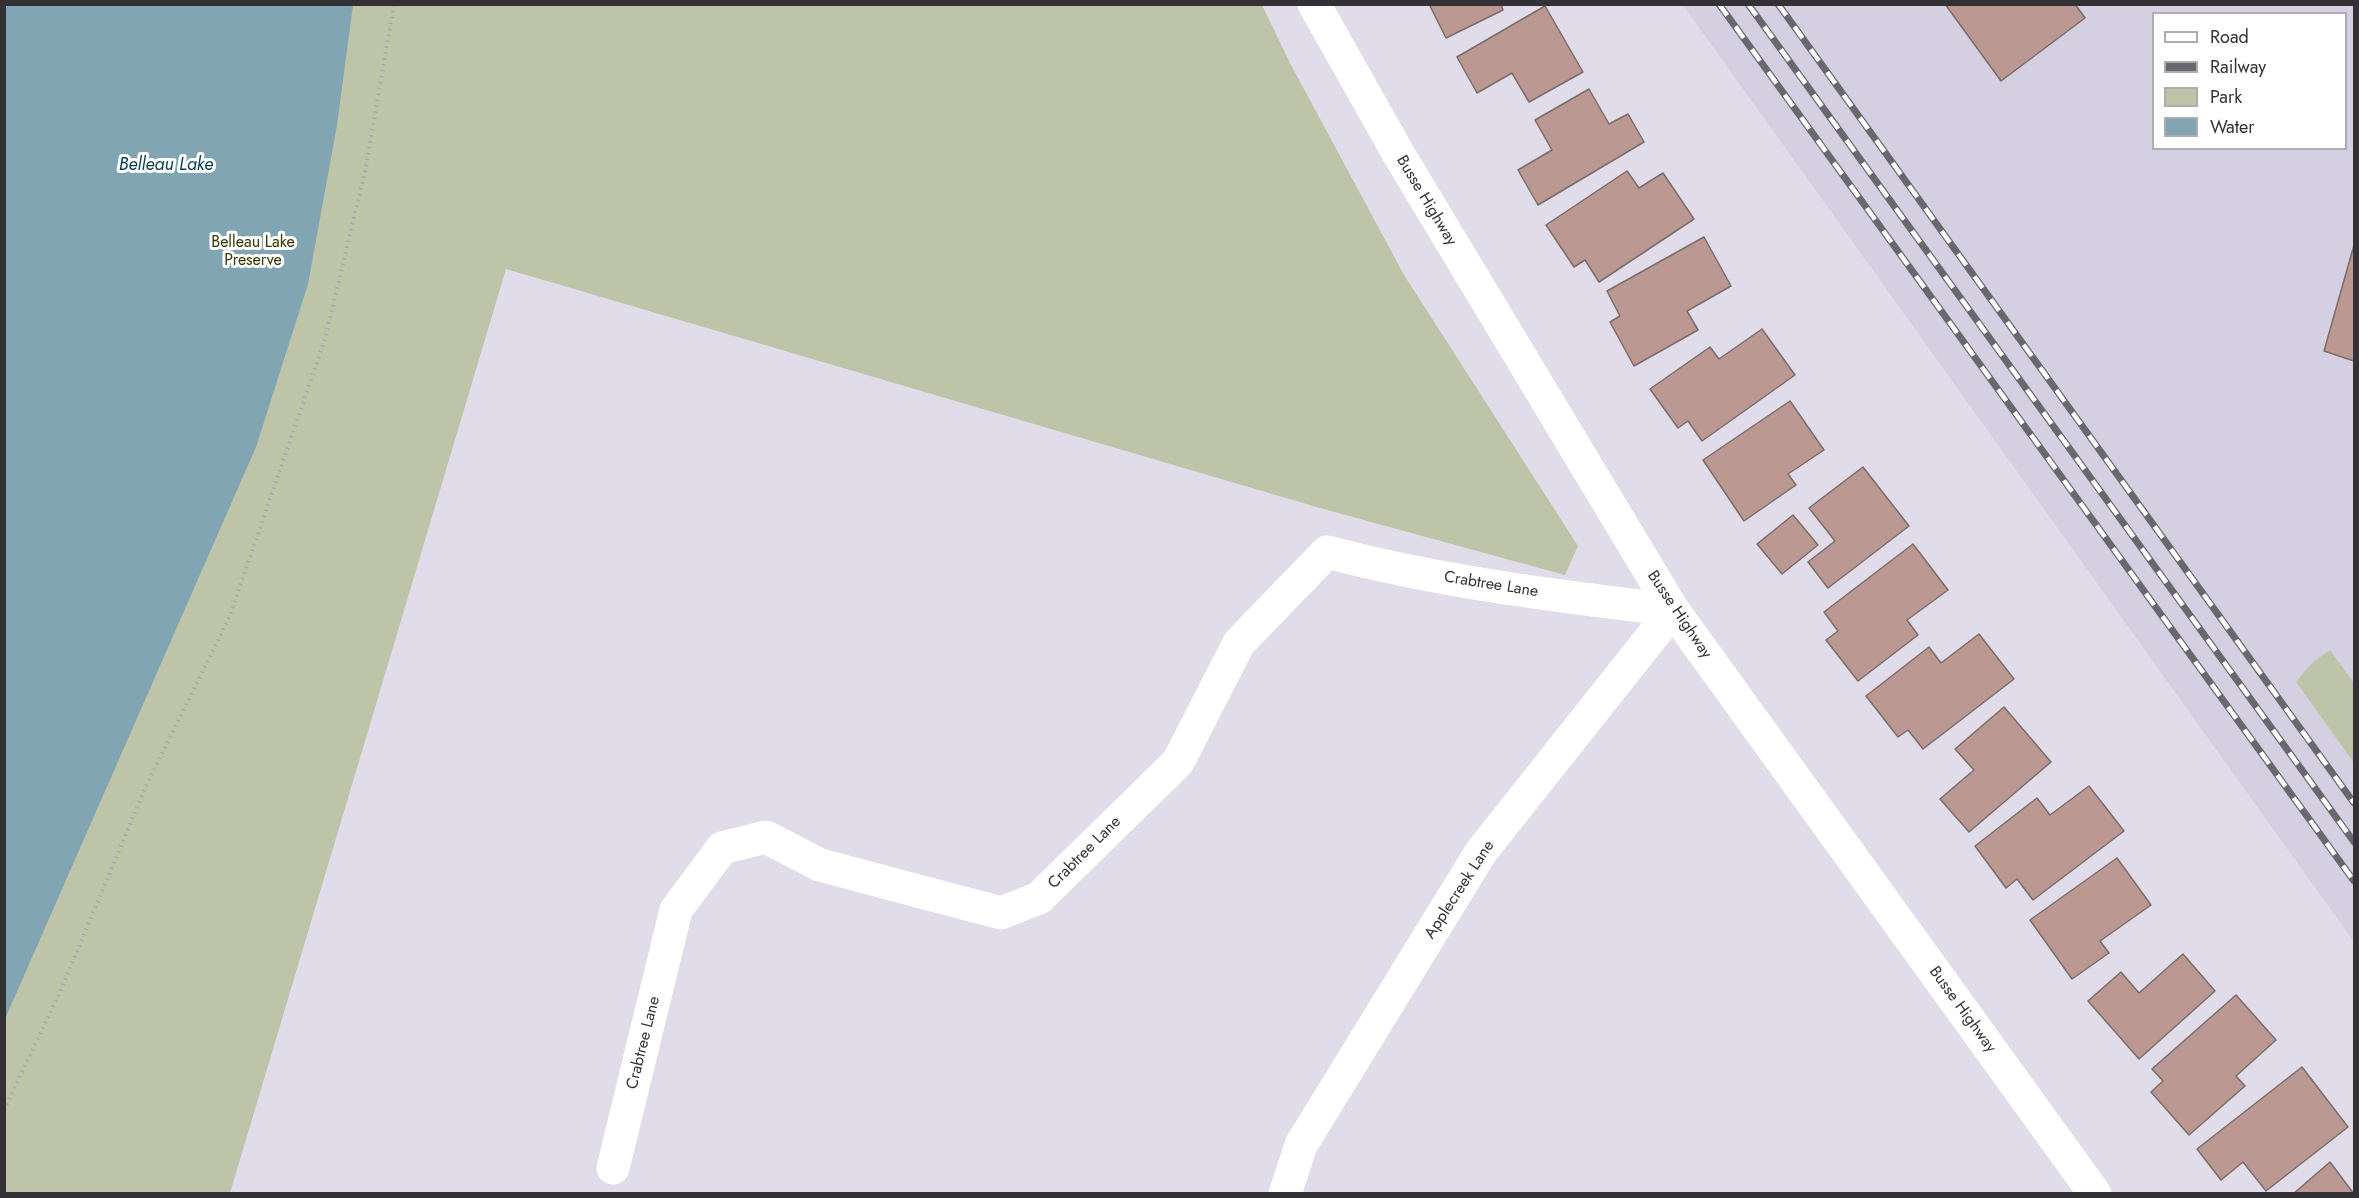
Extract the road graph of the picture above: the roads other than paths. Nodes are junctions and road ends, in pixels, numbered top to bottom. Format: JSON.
{"nodes":[{"id":1,"x":1314,"y":4,"type":"edge"},
{"id":2,"x":1673,"y":610,"type":"junction"},
{"id":3,"x":612,"y":1168,"type":"dead end"},
{"id":4,"x":1285,"y":1194,"type":"edge"},
{"id":5,"x":2095,"y":1194,"type":"edge"}],
"edges":[{"from":1,"to":2,"type":"street","name":"Busse Highway"},
{"from":2,"to":3,"type":"street","name":"Crabtree Lane"},
{"from":2,"to":4,"type":"street","name":"Applecreek Lane"},
{"from":2,"to":5,"type":"street","name":"Busse Highway"}]}
